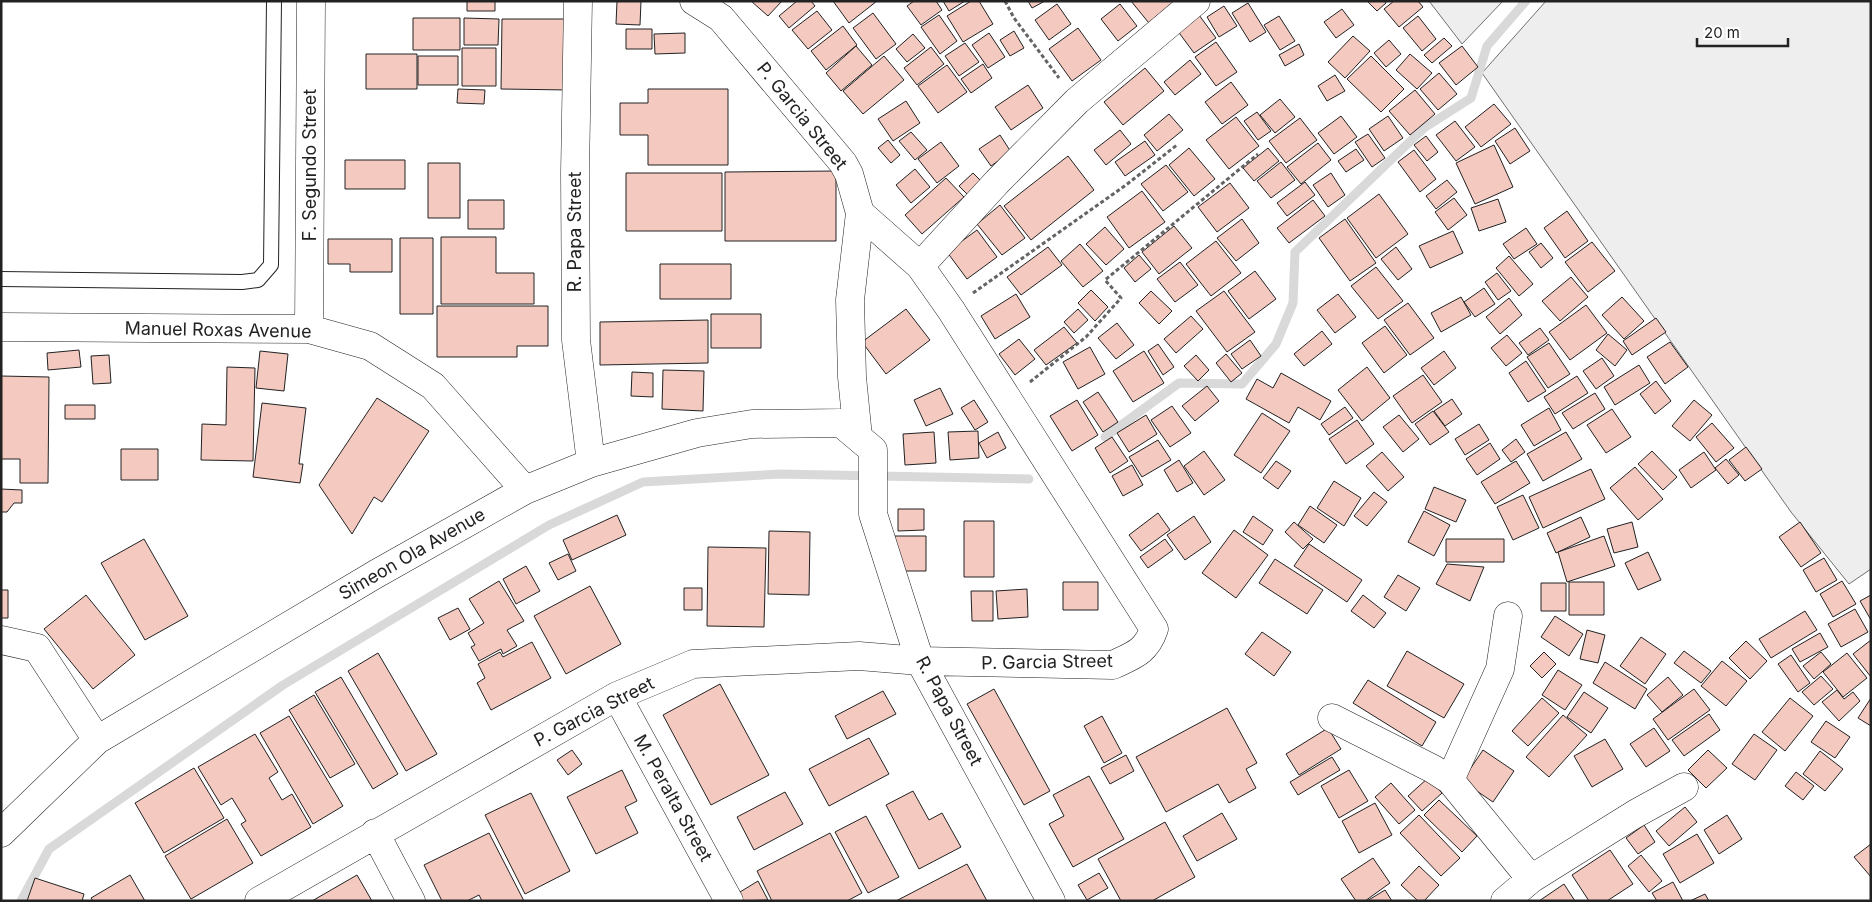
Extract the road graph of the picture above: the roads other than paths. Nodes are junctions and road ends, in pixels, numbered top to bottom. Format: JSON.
{"nodes":[{"id":1,"x":274,"y":1,"type":"edge"},
{"id":2,"x":311,"y":1,"type":"edge"},
{"id":3,"x":578,"y":1,"type":"edge"},
{"id":4,"x":694,"y":1,"type":"edge"},
{"id":5,"x":1196,"y":1,"type":"edge"},
{"id":6,"x":860,"y":214,"type":"junction"},
{"id":7,"x":920,"y":266,"type":"junction"},
{"id":8,"x":1,"y":279,"type":"edge"},
{"id":9,"x":1,"y":327,"type":"edge"},
{"id":10,"x":310,"y":329,"type":"junction"},
{"id":11,"x":866,"y":443,"type":"junction"},
{"id":12,"x":592,"y":463,"type":"junction"},
{"id":13,"x":526,"y":490,"type":"junction"},
{"id":14,"x":1508,"y":616,"type":"dead end"},
{"id":15,"x":1,"y":640,"type":"edge"},
{"id":16,"x":920,"y":662,"type":"junction"},
{"id":17,"x":617,"y":696,"type":"junction"},
{"id":18,"x":1332,"y":718,"type":"dead end"},
{"id":19,"x":97,"y":740,"type":"junction"},
{"id":20,"x":1450,"y":780,"type":"junction"},
{"id":21,"x":1684,"y":787,"type":"dead end"},
{"id":22,"x":375,"y":833,"type":"junction"},
{"id":23,"x":1,"y":834,"type":"edge"},
{"id":24,"x":1531,"y":879,"type":"junction"},
{"id":25,"x":259,"y":901,"type":"edge"},
{"id":26,"x":411,"y":901,"type":"edge"},
{"id":27,"x":729,"y":901,"type":"edge"},
{"id":28,"x":1051,"y":901,"type":"edge"},
{"id":29,"x":1505,"y":901,"type":"edge"}],
"edges":[{"from":1,"to":8,"type":"lane"},
{"from":2,"to":10,"type":"street","name":"F. Segundo Street"},
{"from":3,"to":12,"type":"street","name":"R. Papa Street"},
{"from":4,"to":6,"type":"street","name":"P. Garcia Street"},
{"from":5,"to":7,"type":"street"},
{"from":6,"to":7,"type":"street","name":"P. Garcia Street"},
{"from":6,"to":11,"type":"street","name":"R. Papa Street"},
{"from":7,"to":16,"type":"street","name":"P. Garcia Street"},
{"from":9,"to":10,"type":"street","name":"Manuel Roxas Avenue"},
{"from":10,"to":13,"type":"street","name":"Manuel Roxas Avenue"},
{"from":11,"to":12,"type":"street","name":"Simeon Ola Avenue"},
{"from":11,"to":16,"type":"street","name":"R. Papa Street"},
{"from":12,"to":13,"type":"street","name":"Simeon Ola Avenue"},
{"from":13,"to":19,"type":"street","name":"Simeon Ola Avenue"},
{"from":14,"to":20,"type":"street"},
{"from":15,"to":19,"type":"street"},
{"from":16,"to":17,"type":"street","name":"P. Garcia Street"},
{"from":16,"to":28,"type":"street","name":"R. Papa Street"},
{"from":17,"to":22,"type":"street","name":"P. Garcia Street"},
{"from":17,"to":27,"type":"street","name":"M. Peralta Street"},
{"from":18,"to":20,"type":"street"},
{"from":19,"to":23,"type":"street","name":"Simeon Ola Avenue"},
{"from":20,"to":24,"type":"street"},
{"from":21,"to":24,"type":"street"},
{"from":22,"to":25,"type":"street","name":"P. Garcia Street"},
{"from":22,"to":26,"type":"street"},
{"from":24,"to":29,"type":"street"}]}
